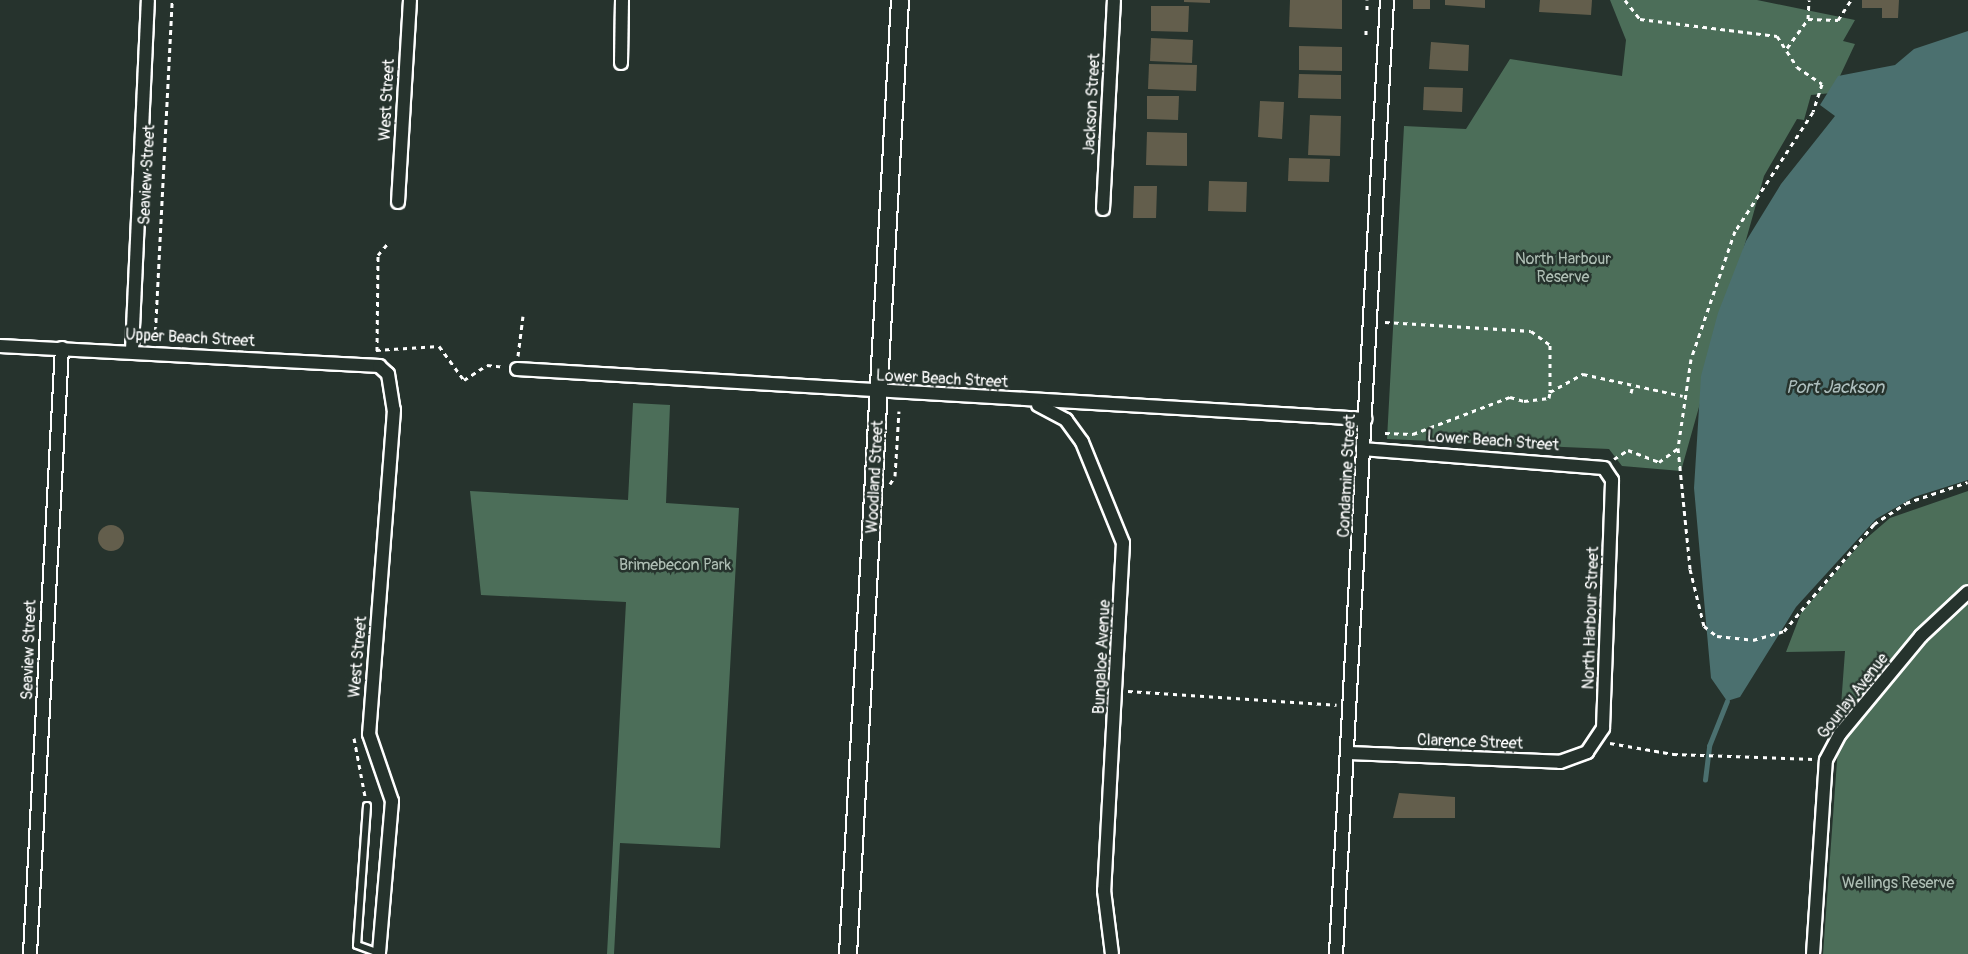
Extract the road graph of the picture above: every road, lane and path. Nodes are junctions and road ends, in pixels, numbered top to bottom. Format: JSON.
{"nodes":[{"id":1,"x":148,"y":0,"type":"edge"},
{"id":2,"x":172,"y":0,"type":"edge"},
{"id":3,"x":410,"y":0,"type":"edge"},
{"id":4,"x":622,"y":0,"type":"edge"},
{"id":5,"x":900,"y":0,"type":"edge"},
{"id":6,"x":1114,"y":0,"type":"edge"},
{"id":7,"x":1367,"y":0,"type":"edge"},
{"id":8,"x":1387,"y":0,"type":"edge"},
{"id":9,"x":1625,"y":0,"type":"edge"},
{"id":10,"x":1809,"y":0,"type":"edge"},
{"id":11,"x":1851,"y":0,"type":"edge"},
{"id":12,"x":1367,"y":10,"type":"dead end"},
{"id":13,"x":1808,"y":19,"type":"junction"},
{"id":14,"x":1366,"y":29,"type":"dead end"},
{"id":15,"x":1366,"y":34,"type":"dead end"},
{"id":16,"x":1787,"y":48,"type":"junction"},
{"id":17,"x":621,"y":63,"type":"dead end"},
{"id":18,"x":398,"y":202,"type":"dead end"},
{"id":19,"x":1103,"y":209,"type":"dead end"},
{"id":20,"x":389,"y":242,"type":"dead end"},
{"id":21,"x":524,"y":316,"type":"dead end"},
{"id":22,"x":1385,"y":322,"type":"dead end"},
{"id":23,"x":0,"y":346,"type":"edge"},
{"id":24,"x":62,"y":348,"type":"junction"},
{"id":25,"x":132,"y":350,"type":"junction"},
{"id":26,"x":376,"y":350,"type":"junction"},
{"id":27,"x":155,"y":352,"type":"junction"},
{"id":28,"x":379,"y":366,"type":"junction"},
{"id":29,"x":517,"y":369,"type":"junction"},
{"id":30,"x":1633,"y":385,"type":"junction"},
{"id":31,"x":880,"y":392,"type":"junction"},
{"id":32,"x":1550,"y":392,"type":"junction"},
{"id":33,"x":1631,"y":393,"type":"dead end"},
{"id":34,"x":1683,"y":396,"type":"junction"},
{"id":35,"x":1026,"y":401,"type":"junction"},
{"id":36,"x":1366,"y":419,"type":"junction"},
{"id":37,"x":1385,"y":433,"type":"dead end"},
{"id":38,"x":1678,"y":448,"type":"junction"},
{"id":39,"x":1365,"y":449,"type":"junction"},
{"id":40,"x":1616,"y":462,"type":"dead end"},
{"id":41,"x":1612,"y":480,"type":"joint"},
{"id":42,"x":1968,"y":482,"type":"edge"},
{"id":43,"x":1968,"y":592,"type":"edge"},
{"id":44,"x":1117,"y":691,"type":"junction"},
{"id":45,"x":1351,"y":706,"type":"junction"},
{"id":46,"x":369,"y":734,"type":"junction"},
{"id":47,"x":1610,"y":735,"type":"dead end"},
{"id":48,"x":1587,"y":752,"type":"joint"},
{"id":49,"x":1349,"y":753,"type":"junction"},
{"id":50,"x":1826,"y":760,"type":"junction"},
{"id":51,"x":367,"y":806,"type":"joint"},
{"id":52,"x":30,"y":954,"type":"edge"},
{"id":53,"x":379,"y":954,"type":"edge"},
{"id":54,"x":848,"y":954,"type":"edge"},
{"id":55,"x":1112,"y":954,"type":"edge"},
{"id":56,"x":1336,"y":954,"type":"edge"},
{"id":57,"x":1813,"y":954,"type":"edge"}],
"edges":[{"from":1,"to":25,"type":"street","name":"Seaview Street"},
{"from":2,"to":27,"type":"path","name":"Seaview Street"},
{"from":3,"to":18,"type":"street","name":"West Street"},
{"from":4,"to":17,"type":"street"},
{"from":5,"to":31,"type":"street","name":"Woodland Street"},
{"from":6,"to":19,"type":"street","name":"Jackson Street"},
{"from":7,"to":12,"type":"path"},
{"from":8,"to":36,"type":"street","name":"Condamine Street"},
{"from":9,"to":16,"type":"path"},
{"from":10,"to":13,"type":"path"},
{"from":11,"to":13,"type":"path"},
{"from":13,"to":16,"type":"path"},
{"from":14,"to":15,"type":"path"},
{"from":16,"to":34,"type":"path"},
{"from":20,"to":26,"type":"path"},
{"from":21,"to":29,"type":"path"},
{"from":22,"to":32,"type":"path"},
{"from":23,"to":24,"type":"street","name":"Upper Beach Street"},
{"from":24,"to":25,"type":"street","name":"Upper Beach Street"},
{"from":24,"to":52,"type":"street","name":"Seaview Street"},
{"from":25,"to":27,"type":"street","name":"Upper Beach Street"},
{"from":26,"to":28,"type":"path"},
{"from":26,"to":29,"type":"path"},
{"from":27,"to":28,"type":"street","name":"Upper Beach Street"},
{"from":28,"to":46,"type":"street","name":"West Street"},
{"from":29,"to":31,"type":"street","name":"Lower Beach Street"},
{"from":30,"to":32,"type":"path"},
{"from":30,"to":33,"type":"path"},
{"from":30,"to":34,"type":"path"},
{"from":31,"to":35,"type":"street","name":"Lower Beach Street"},
{"from":31,"to":54,"type":"street","name":"Woodland Street"},
{"from":32,"to":37,"type":"path"},
{"from":34,"to":38,"type":"path"},
{"from":35,"to":36,"type":"street","name":"Lower Beach Street"},
{"from":35,"to":44,"type":"street","name":"Bungaloe Avenue"},
{"from":36,"to":39,"type":"street","name":"Condamine Street"},
{"from":38,"to":40,"type":"path"},
{"from":38,"to":42,"type":"path"},
{"from":39,"to":41,"type":"street","name":"Lower Beach Street"},
{"from":39,"to":45,"type":"street","name":"Condamine Street"},
{"from":41,"to":48,"type":"street","name":"North Harbour Street"},
{"from":43,"to":50,"type":"street","name":"Gourlay Avenue"},
{"from":44,"to":45,"type":"path"},
{"from":44,"to":55,"type":"street","name":"Bungaloe Avenue"},
{"from":45,"to":49,"type":"street","name":"Condamine Street"},
{"from":46,"to":51,"type":"path"},
{"from":46,"to":53,"type":"street","name":"West Street"},
{"from":47,"to":50,"type":"path"},
{"from":48,"to":49,"type":"street","name":"Clarence Street"},
{"from":49,"to":56,"type":"street","name":"Condamine Street"},
{"from":50,"to":57,"type":"street","name":"Gourlay Avenue"},
{"from":51,"to":53,"type":"lane","name":"West Street"}]}
